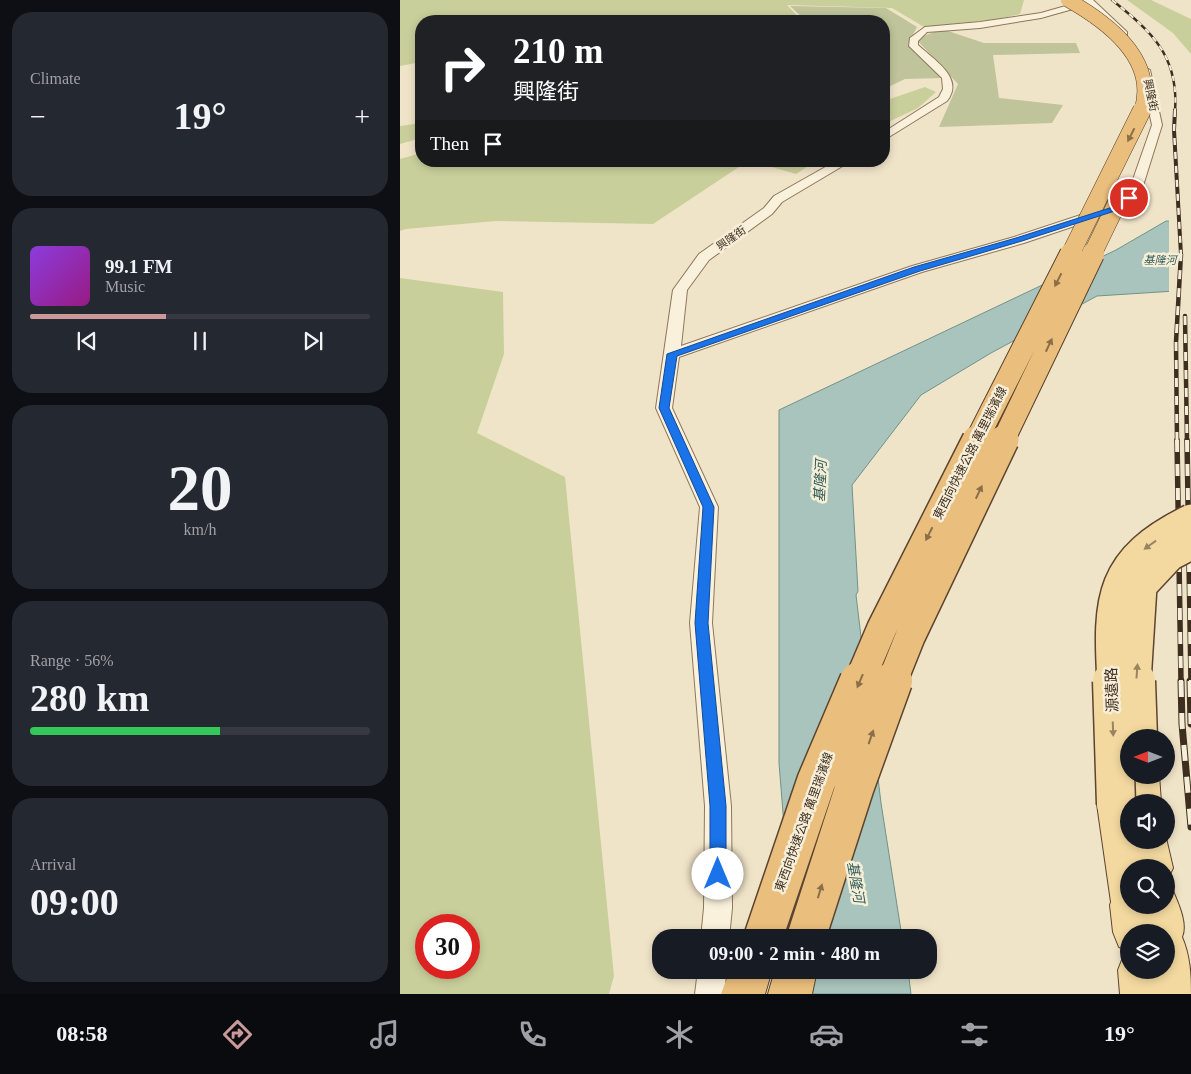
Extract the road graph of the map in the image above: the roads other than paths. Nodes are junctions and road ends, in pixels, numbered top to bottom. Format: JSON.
{"nodes":[{"id":1,"x":1079,"y":0,"type":"edge"},
{"id":2,"x":890,"y":133,"type":"edge"},
{"id":3,"x":834,"y":167,"type":"edge"},
{"id":4,"x":672,"y":354,"type":"junction"},
{"id":5,"x":1191,"y":519,"type":"edge"},
{"id":6,"x":1191,"y":545,"type":"edge"},
{"id":7,"x":1137,"y":729,"type":"edge"},
{"id":8,"x":1128,"y":794,"type":"edge"},
{"id":9,"x":717,"y":929,"type":"edge"},
{"id":10,"x":765,"y":929,"type":"edge"},
{"id":11,"x":809,"y":929,"type":"edge"},
{"id":12,"x":711,"y":979,"type":"edge"},
{"id":13,"x":748,"y":979,"type":"edge"},
{"id":14,"x":794,"y":979,"type":"edge"},
{"id":15,"x":1140,"y":979,"type":"edge"},
{"id":16,"x":1171,"y":979,"type":"edge"},
{"id":17,"x":710,"y":994,"type":"edge"},
{"id":18,"x":743,"y":994,"type":"edge"},
{"id":19,"x":790,"y":994,"type":"edge"},
{"id":20,"x":1142,"y":994,"type":"edge"},
{"id":21,"x":1174,"y":994,"type":"edge"}],
"edges":[{"from":1,"to":2,"type":"street"},
{"from":1,"to":4,"type":"street","name":"興隆街"},
{"from":1,"to":10,"type":"highway","name":"東西向快速公路 萬里瑞濱線","one_way":true,"bridge":true},
{"from":11,"to":1,"type":"highway","name":"東西向快速公路 萬里瑞濱線","one_way":true,"bridge":true},
{"from":3,"to":4,"type":"street","name":"興隆街"},
{"from":4,"to":9,"type":"street","name":"興隆街"},
{"from":5,"to":8,"type":"main road","name":"源遠路","one_way":true,"bridge":true},
{"from":7,"to":6,"type":"main road","name":"源遠路","one_way":true,"bridge":true},
{"from":12,"to":17,"type":"street"},
{"from":13,"to":18,"type":"highway"},
{"from":14,"to":19,"type":"highway"},
{"from":15,"to":20,"type":"main road"},
{"from":16,"to":21,"type":"main road"}]}
